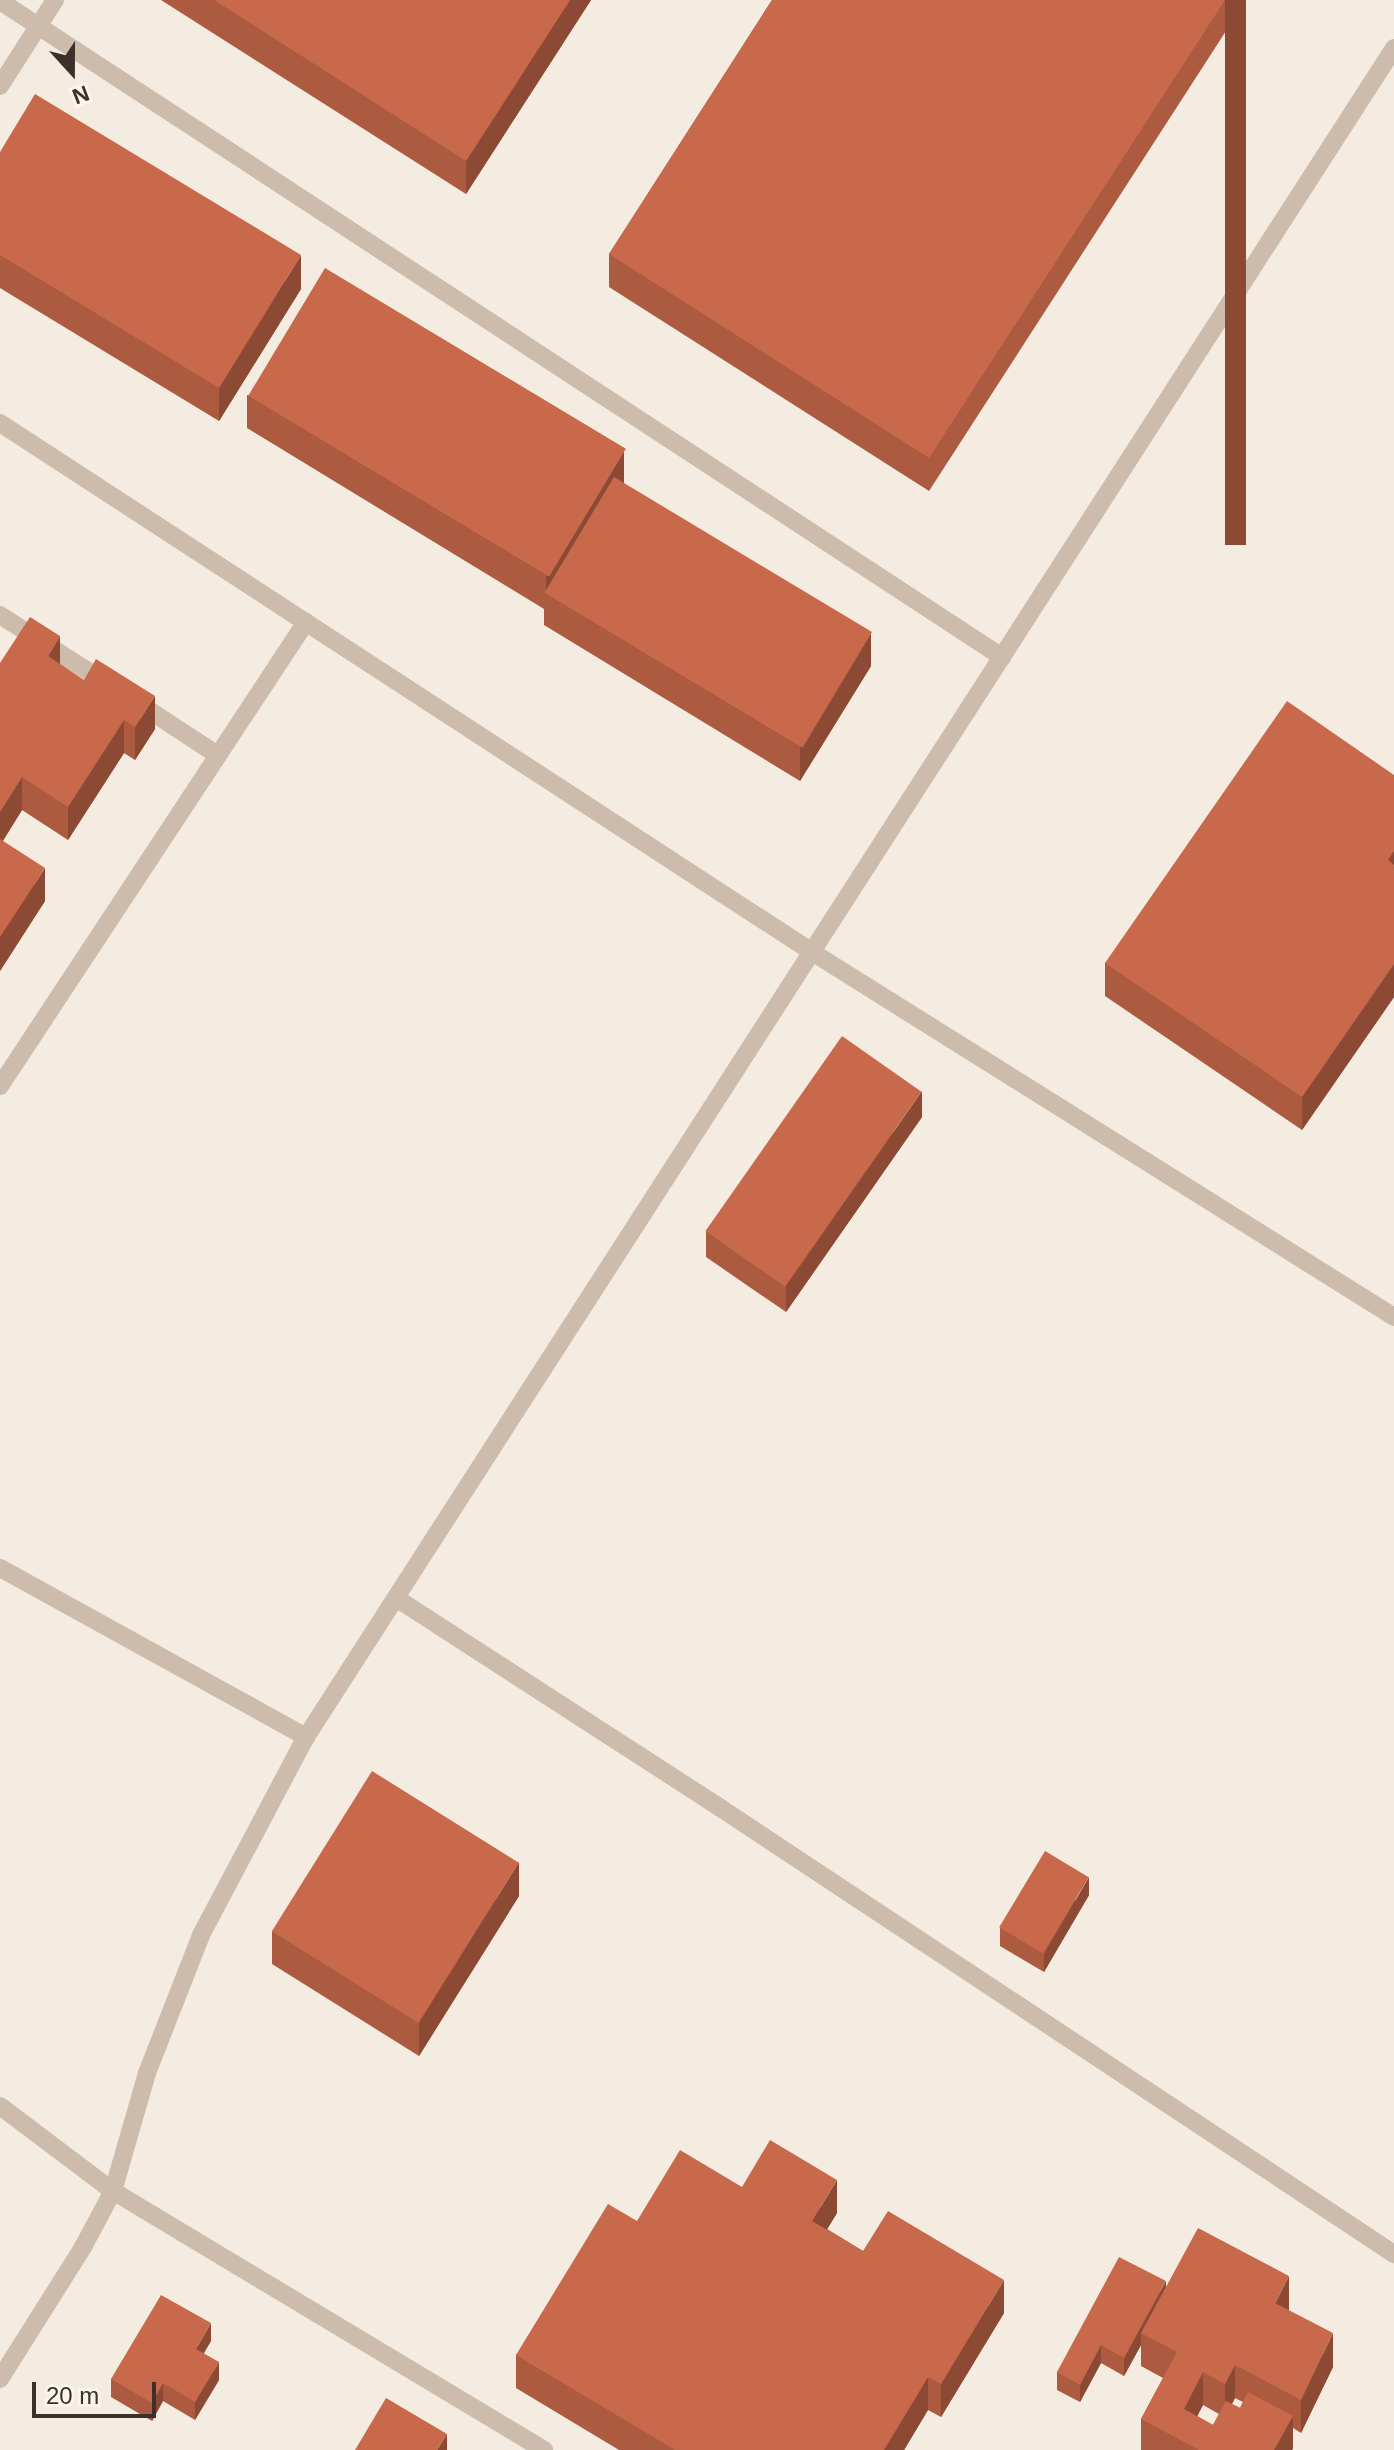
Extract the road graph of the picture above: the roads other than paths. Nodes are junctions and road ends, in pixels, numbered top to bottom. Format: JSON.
{"nodes":[{"id":1,"x":55,"y":0,"type":"edge"},
{"id":2,"x":0,"y":1,"type":"edge"},
{"id":3,"x":38,"y":26,"type":"junction"},
{"id":4,"x":1394,"y":48,"type":"edge"},
{"id":5,"x":0,"y":86,"type":"edge"},
{"id":6,"x":0,"y":423,"type":"edge"},
{"id":7,"x":0,"y":615,"type":"edge"},
{"id":8,"x":306,"y":622,"type":"junction"},
{"id":9,"x":1002,"y":657,"type":"junction"},
{"id":10,"x":216,"y":754,"type":"junction"},
{"id":11,"x":812,"y":952,"type":"junction"},
{"id":12,"x":0,"y":1086,"type":"edge"},
{"id":13,"x":1394,"y":1317,"type":"edge"},
{"id":14,"x":0,"y":1568,"type":"edge"},
{"id":15,"x":396,"y":1598,"type":"junction"},
{"id":16,"x":306,"y":1737,"type":"junction"},
{"id":17,"x":0,"y":2106,"type":"edge"},
{"id":18,"x":113,"y":2191,"type":"junction"},
{"id":19,"x":1394,"y":2254,"type":"edge"},
{"id":20,"x":0,"y":2379,"type":"edge"},
{"id":21,"x":544,"y":2450,"type":"edge"}],
"edges":[{"from":1,"to":3,"type":"lane"},
{"from":2,"to":3,"type":"lane"},
{"from":3,"to":5,"type":"lane"},
{"from":3,"to":9,"type":"lane"},
{"from":4,"to":9,"type":"lane"},
{"from":6,"to":8,"type":"lane"},
{"from":7,"to":10,"type":"lane"},
{"from":8,"to":10,"type":"lane"},
{"from":8,"to":11,"type":"lane"},
{"from":9,"to":11,"type":"lane"},
{"from":10,"to":12,"type":"lane"},
{"from":11,"to":13,"type":"lane"},
{"from":11,"to":15,"type":"lane"},
{"from":14,"to":16,"type":"lane"},
{"from":15,"to":16,"type":"lane"},
{"from":15,"to":19,"type":"lane"},
{"from":16,"to":18,"type":"lane"},
{"from":17,"to":18,"type":"lane"},
{"from":18,"to":20,"type":"lane"},
{"from":18,"to":21,"type":"lane"}]}
